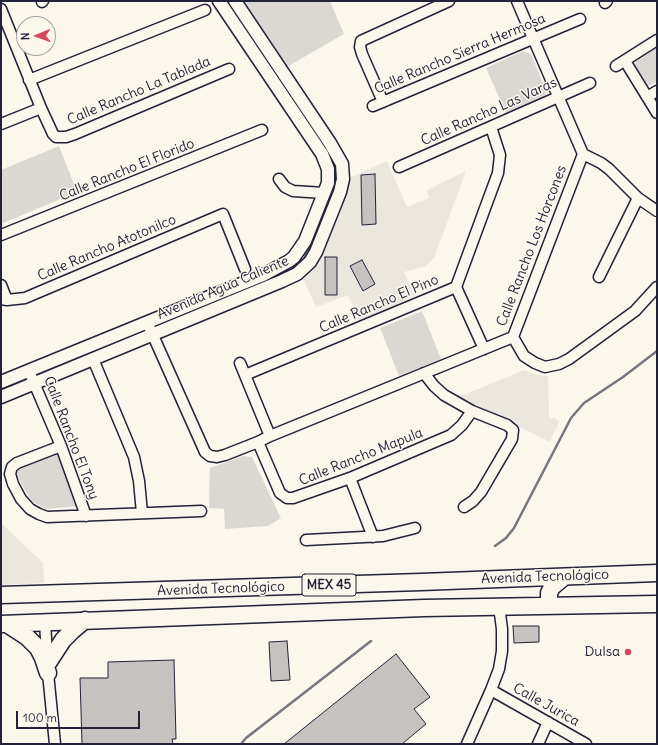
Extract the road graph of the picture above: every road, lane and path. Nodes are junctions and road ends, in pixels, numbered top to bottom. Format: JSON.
{"nodes":[{"id":1,"x":219,"y":1,"type":"edge"},
{"id":2,"x":235,"y":1,"type":"edge"},
{"id":3,"x":449,"y":1,"type":"edge"},
{"id":4,"x":517,"y":1,"type":"edge"},
{"id":5,"x":1,"y":9,"type":"edge"},
{"id":6,"x":205,"y":10,"type":"dead end"},
{"id":7,"x":580,"y":19,"type":"dead end"},
{"id":8,"x":533,"y":39,"type":"junction"},
{"id":9,"x":657,"y":40,"type":"edge"},
{"id":10,"x":270,"y":53,"type":"junction"},
{"id":11,"x":259,"y":61,"type":"junction"},
{"id":12,"x":229,"y":69,"type":"dead end"},
{"id":13,"x":30,"y":80,"type":"junction"},
{"id":14,"x":590,"y":83,"type":"dead end"},
{"id":15,"x":657,"y":91,"type":"edge"},
{"id":16,"x":647,"y":97,"type":"junction"},
{"id":17,"x":558,"y":98,"type":"junction"},
{"id":18,"x":382,"y":102,"type":"junction"},
{"id":19,"x":373,"y":106,"type":"dead end"},
{"id":20,"x":41,"y":108,"type":"junction"},
{"id":21,"x":657,"y":113,"type":"edge"},
{"id":22,"x":1,"y":124,"type":"edge"},
{"id":23,"x":491,"y":127,"type":"junction"},
{"id":24,"x":262,"y":130,"type":"dead end"},
{"id":25,"x":583,"y":154,"type":"junction"},
{"id":26,"x":399,"y":167,"type":"dead end"},
{"id":27,"x":280,"y":179,"type":"dead end"},
{"id":28,"x":324,"y":193,"type":"junction"},
{"id":29,"x":638,"y":198,"type":"junction"},
{"id":30,"x":657,"y":211,"type":"edge"},
{"id":31,"x":1,"y":235,"type":"edge"},
{"id":32,"x":245,"y":269,"type":"dead end"},
{"id":33,"x":599,"y":277,"type":"dead end"},
{"id":34,"x":1,"y":285,"type":"edge"},
{"id":35,"x":456,"y":287,"type":"junction"},
{"id":36,"x":657,"y":287,"type":"edge"},
{"id":37,"x":4,"y":300,"type":"edge"},
{"id":38,"x":147,"y":322,"type":"junction"},
{"id":39,"x":153,"y":334,"type":"junction"},
{"id":40,"x":513,"y":337,"type":"junction"},
{"id":41,"x":484,"y":349,"type":"junction"},
{"id":42,"x":93,"y":359,"type":"junction"},
{"id":43,"x":240,"y":363,"type":"dead end"},
{"id":44,"x":29,"y":371,"type":"junction"},
{"id":45,"x":424,"y":373,"type":"junction"},
{"id":46,"x":245,"y":375,"type":"junction"},
{"id":47,"x":1,"y":382,"type":"edge"},
{"id":48,"x":35,"y":383,"type":"junction"},
{"id":49,"x":1,"y":397,"type":"edge"},
{"id":50,"x":472,"y":411,"type":"junction"},
{"id":51,"x":270,"y":436,"type":"junction"},
{"id":52,"x":258,"y":442,"type":"junction"},
{"id":53,"x":61,"y":446,"type":"junction"},
{"id":54,"x":350,"y":478,"type":"junction"},
{"id":55,"x":464,"y":507,"type":"dead end"},
{"id":56,"x":201,"y":512,"type":"dead end"},
{"id":57,"x":142,"y":513,"type":"junction"},
{"id":58,"x":86,"y":516,"type":"junction"},
{"id":59,"x":415,"y":528,"type":"dead end"},
{"id":60,"x":373,"y":537,"type":"junction"},
{"id":61,"x":306,"y":540,"type":"dead end"},
{"id":62,"x":657,"y":573,"type":"edge"},
{"id":63,"x":564,"y":577,"type":"junction"},
{"id":64,"x":205,"y":589,"type":"junction"},
{"id":65,"x":176,"y":590,"type":"junction"},
{"id":66,"x":1,"y":595,"type":"edge"},
{"id":67,"x":657,"y":604,"type":"edge"},
{"id":68,"x":499,"y":606,"type":"junction"},
{"id":69,"x":549,"y":606,"type":"junction"},
{"id":70,"x":198,"y":616,"type":"junction"},
{"id":71,"x":175,"y":617,"type":"junction"},
{"id":72,"x":85,"y":620,"type":"junction"},
{"id":73,"x":45,"y":622,"type":"junction"},
{"id":74,"x":4,"y":624,"type":"edge"},
{"id":75,"x":48,"y":668,"type":"junction"},
{"id":76,"x":491,"y":690,"type":"junction"},
{"id":77,"x":548,"y":722,"type":"junction"},
{"id":78,"x":55,"y":744,"type":"edge"},
{"id":79,"x":467,"y":744,"type":"edge"},
{"id":80,"x":538,"y":744,"type":"edge"},
{"id":81,"x":586,"y":744,"type":"edge"}],
"edges":[{"from":1,"to":11,"type":"street","name":"Avenida Agua Caliente"},
{"from":2,"to":10,"type":"street","name":"Avenida Agua Caliente"},
{"from":3,"to":18,"type":"street"},
{"from":4,"to":8,"type":"street","name":"Calle Rancho Los Horcones"},
{"from":5,"to":13,"type":"street"},
{"from":6,"to":13,"type":"street"},
{"from":7,"to":8,"type":"street","name":"Calle Rancho Sierra Hermosa"},
{"from":8,"to":17,"type":"street","name":"Calle Rancho Los Horcones"},
{"from":8,"to":18,"type":"street","name":"Calle Rancho Sierra Hermosa"},
{"from":9,"to":16,"type":"street"},
{"from":10,"to":11,"type":"street"},
{"from":10,"to":39,"type":"street","name":"Avenida Agua Caliente"},
{"from":11,"to":28,"type":"street","name":"Avenida Agua Caliente"},
{"from":12,"to":20,"type":"street","name":"Calle Rancho La Tablada"},
{"from":13,"to":20,"type":"street"},
{"from":14,"to":17,"type":"street","name":"Calle Rancho Las Varas"},
{"from":15,"to":16,"type":"street"},
{"from":16,"to":21,"type":"street"},
{"from":17,"to":23,"type":"street","name":"Calle Rancho Las Varas"},
{"from":17,"to":25,"type":"street","name":"Calle Rancho Los Horcones"},
{"from":18,"to":19,"type":"street","name":"Calle Rancho Sierra Hermosa"},
{"from":20,"to":22,"type":"street"},
{"from":23,"to":26,"type":"street","name":"Calle Rancho Las Varas"},
{"from":23,"to":35,"type":"street","name":"Calle Rancho El Pino"},
{"from":24,"to":31,"type":"street","name":"Calle Rancho El Florido"},
{"from":25,"to":29,"type":"street"},
{"from":25,"to":40,"type":"street","name":"Calle Rancho Los Horcones"},
{"from":27,"to":28,"type":"street"},
{"from":28,"to":38,"type":"street","name":"Avenida Agua Caliente"},
{"from":29,"to":30,"type":"street"},
{"from":29,"to":33,"type":"street"},
{"from":32,"to":37,"type":"street","name":"Calle Rancho Atotonilco"},
{"from":34,"to":37,"type":"street"},
{"from":35,"to":41,"type":"street"},
{"from":35,"to":46,"type":"street","name":"Calle Rancho El Pino"},
{"from":36,"to":40,"type":"street"},
{"from":38,"to":39,"type":"street"},
{"from":38,"to":44,"type":"street","name":"Avenida Agua Caliente"},
{"from":39,"to":42,"type":"street","name":"Avenida Agua Caliente"},
{"from":39,"to":52,"type":"street","name":"Calle Rancho Los Horcones"},
{"from":40,"to":41,"type":"street","name":"Calle Rancho Los Horcones"},
{"from":41,"to":45,"type":"street","name":"Calle Rancho Los Horcones"},
{"from":42,"to":48,"type":"street","name":"Avenida Agua Caliente"},
{"from":42,"to":57,"type":"street"},
{"from":43,"to":46,"type":"street"},
{"from":44,"to":47,"type":"street","name":"Avenida Agua Caliente"},
{"from":44,"to":48,"type":"street","name":"Calle Rancho El Tony"},
{"from":45,"to":50,"type":"street"},
{"from":45,"to":51,"type":"street","name":"Calle Rancho Los Horcones"},
{"from":46,"to":51,"type":"street"},
{"from":48,"to":49,"type":"street","name":"Avenida Agua Caliente"},
{"from":48,"to":53,"type":"street","name":"Calle Rancho El Tony"},
{"from":50,"to":54,"type":"street","name":"Calle Rancho Mapula"},
{"from":50,"to":55,"type":"street"},
{"from":51,"to":52,"type":"street","name":"Calle Rancho Los Horcones"},
{"from":52,"to":54,"type":"street","name":"Calle Rancho Mapula"},
{"from":53,"to":58,"type":"street","name":"Calle Rancho El Tony"},
{"from":53,"to":58,"type":"street"},
{"from":54,"to":60,"type":"street"},
{"from":56,"to":57,"type":"street"},
{"from":57,"to":58,"type":"street"},
{"from":59,"to":60,"type":"street"},
{"from":60,"to":61,"type":"street"},
{"from":62,"to":63,"type":"main road","name":"Avenida Tecnológico","number":"MEX 45"},
{"from":63,"to":64,"type":"main road","name":"Avenida Tecnológico","number":"MEX 45"},
{"from":63,"to":69,"type":"main road"},
{"from":64,"to":65,"type":"main road","name":"Avenida Tecnológico","number":"MEX 45"},
{"from":64,"to":70,"type":"main road"},
{"from":65,"to":66,"type":"main road","name":"Avenida Tecnológico","number":"MEX 45"},
{"from":65,"to":71,"type":"main road"},
{"from":67,"to":69,"type":"main road","name":"Avenida Tecnológico","number":"MEX 45"},
{"from":68,"to":69,"type":"main road","name":"Avenida Tecnológico","number":"MEX 45"},
{"from":68,"to":70,"type":"main road","name":"Avenida Tecnológico","number":"MEX 45"},
{"from":68,"to":76,"type":"street"},
{"from":70,"to":71,"type":"main road","name":"Avenida Tecnológico","number":"MEX 45"},
{"from":71,"to":72,"type":"main road","name":"Avenida Tecnológico","number":"MEX 45"},
{"from":72,"to":73,"type":"main road","name":"Avenida Tecnológico","number":"MEX 45"},
{"from":72,"to":75,"type":"main road"},
{"from":73,"to":74,"type":"main road","name":"Avenida Tecnológico","number":"MEX 45"},
{"from":73,"to":75,"type":"street"},
{"from":74,"to":75,"type":"main road"},
{"from":75,"to":78,"type":"street"},
{"from":76,"to":77,"type":"street","name":"Calle Jurica"},
{"from":76,"to":79,"type":"street"},
{"from":77,"to":80,"type":"street"},
{"from":77,"to":81,"type":"street","name":"Calle Jurica"}]}
